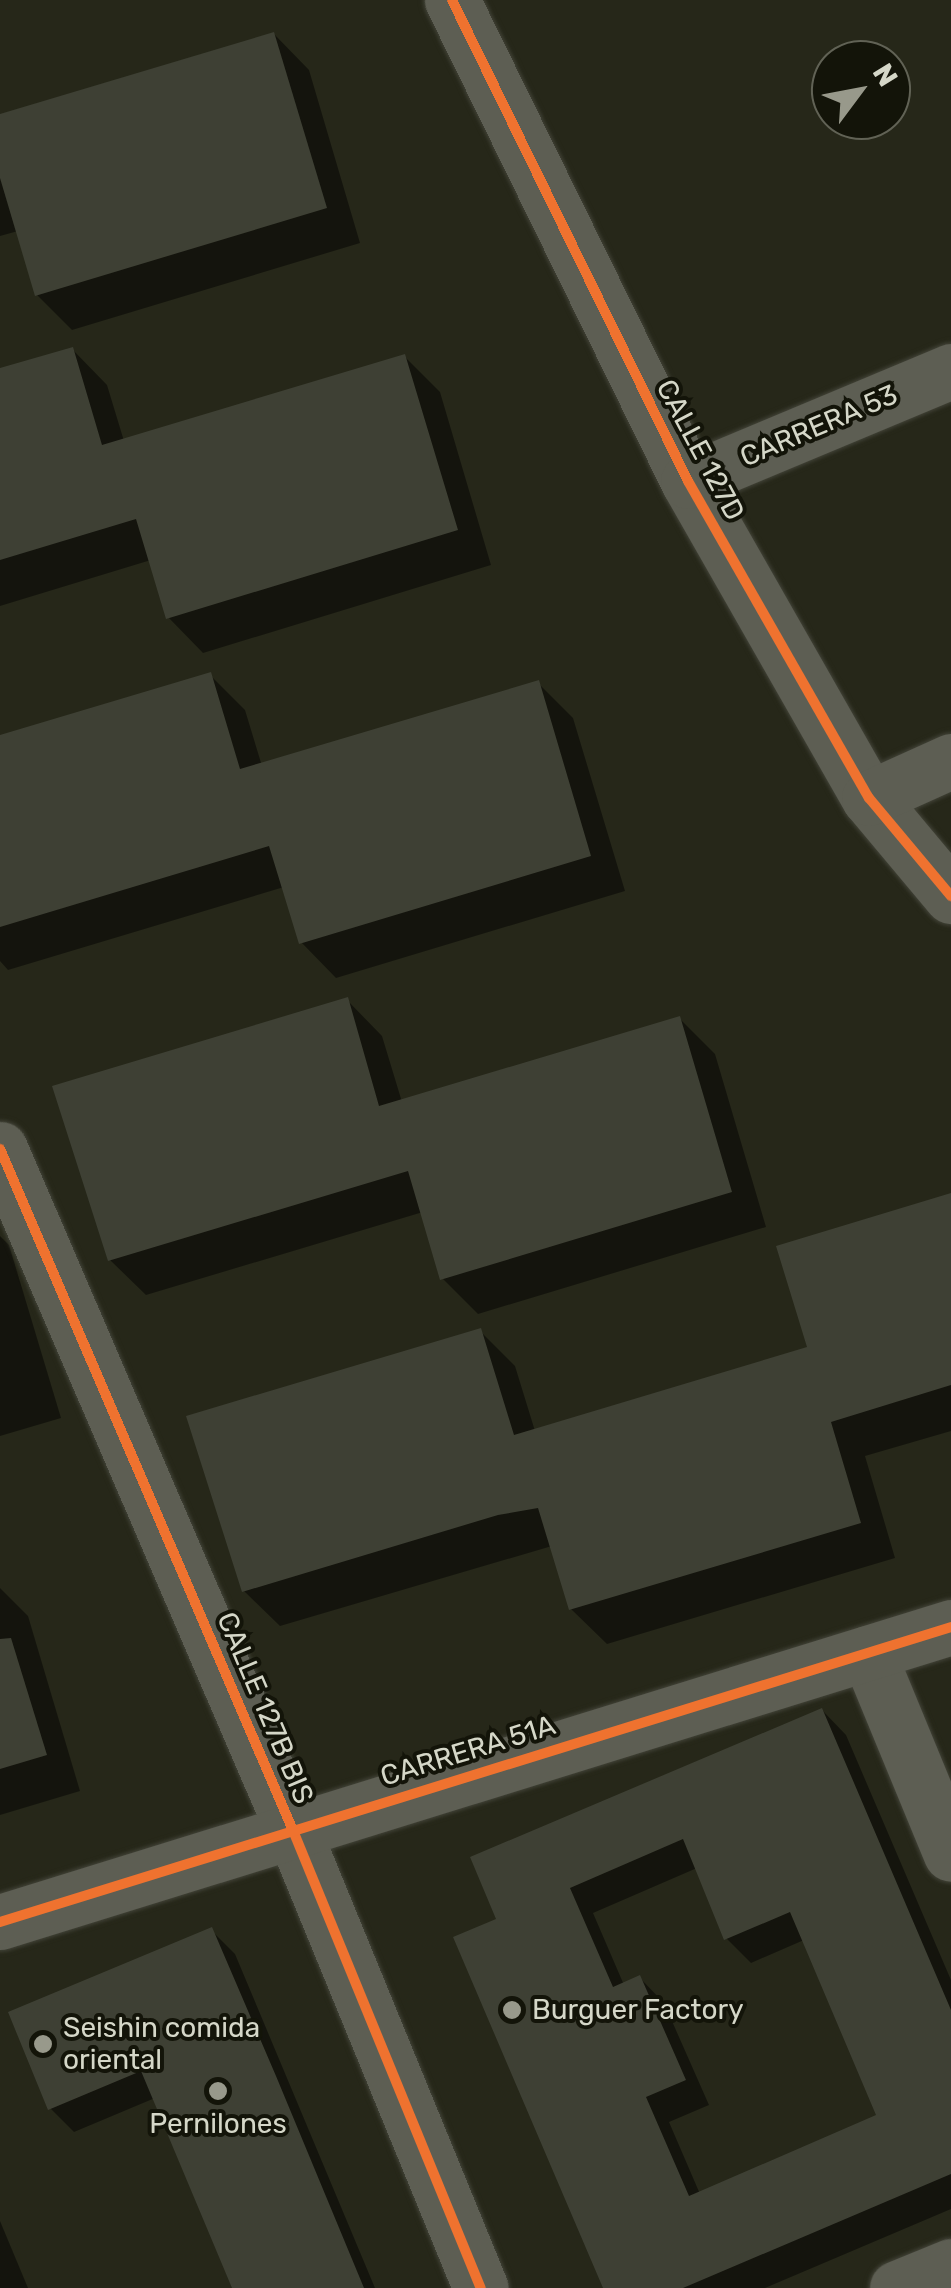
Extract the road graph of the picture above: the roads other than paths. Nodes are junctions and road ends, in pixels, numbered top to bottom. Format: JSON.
{"nodes":[{"id":1,"x":452,"y":0,"type":"edge"},
{"id":2,"x":951,"y":371,"type":"edge"},
{"id":3,"x":688,"y":481,"type":"junction"},
{"id":4,"x":951,"y":761,"type":"edge"},
{"id":5,"x":868,"y":798,"type":"junction"},
{"id":6,"x":951,"y":896,"type":"edge"},
{"id":7,"x":0,"y":1149,"type":"edge"},
{"id":8,"x":951,"y":1627,"type":"edge"},
{"id":9,"x":868,"y":1653,"type":"junction"},
{"id":10,"x":292,"y":1828,"type":"junction"},
{"id":11,"x":951,"y":1854,"type":"edge"},
{"id":12,"x":0,"y":1922,"type":"edge"},
{"id":13,"x":951,"y":2266,"type":"edge"},
{"id":14,"x":480,"y":2288,"type":"edge"},
{"id":15,"x":898,"y":2288,"type":"edge"}],
"edges":[{"from":1,"to":3,"type":"street","name":"CALLE 127D"},
{"from":2,"to":3,"type":"street","name":"CARRERA 53"},
{"from":3,"to":5,"type":"street","name":"CALLE 127D"},
{"from":4,"to":5,"type":"street"},
{"from":5,"to":6,"type":"street","name":"CALLE 127D"},
{"from":7,"to":10,"type":"street","name":"CALLE 127B BIS"},
{"from":8,"to":9,"type":"street","name":"CARRERA 51A"},
{"from":9,"to":10,"type":"street","name":"CARRERA 51A"},
{"from":9,"to":11,"type":"street"},
{"from":10,"to":12,"type":"street","name":"CARRERA 51A"},
{"from":10,"to":14,"type":"street","name":"CALLE 127B BIS"},
{"from":13,"to":15,"type":"street"}]}
